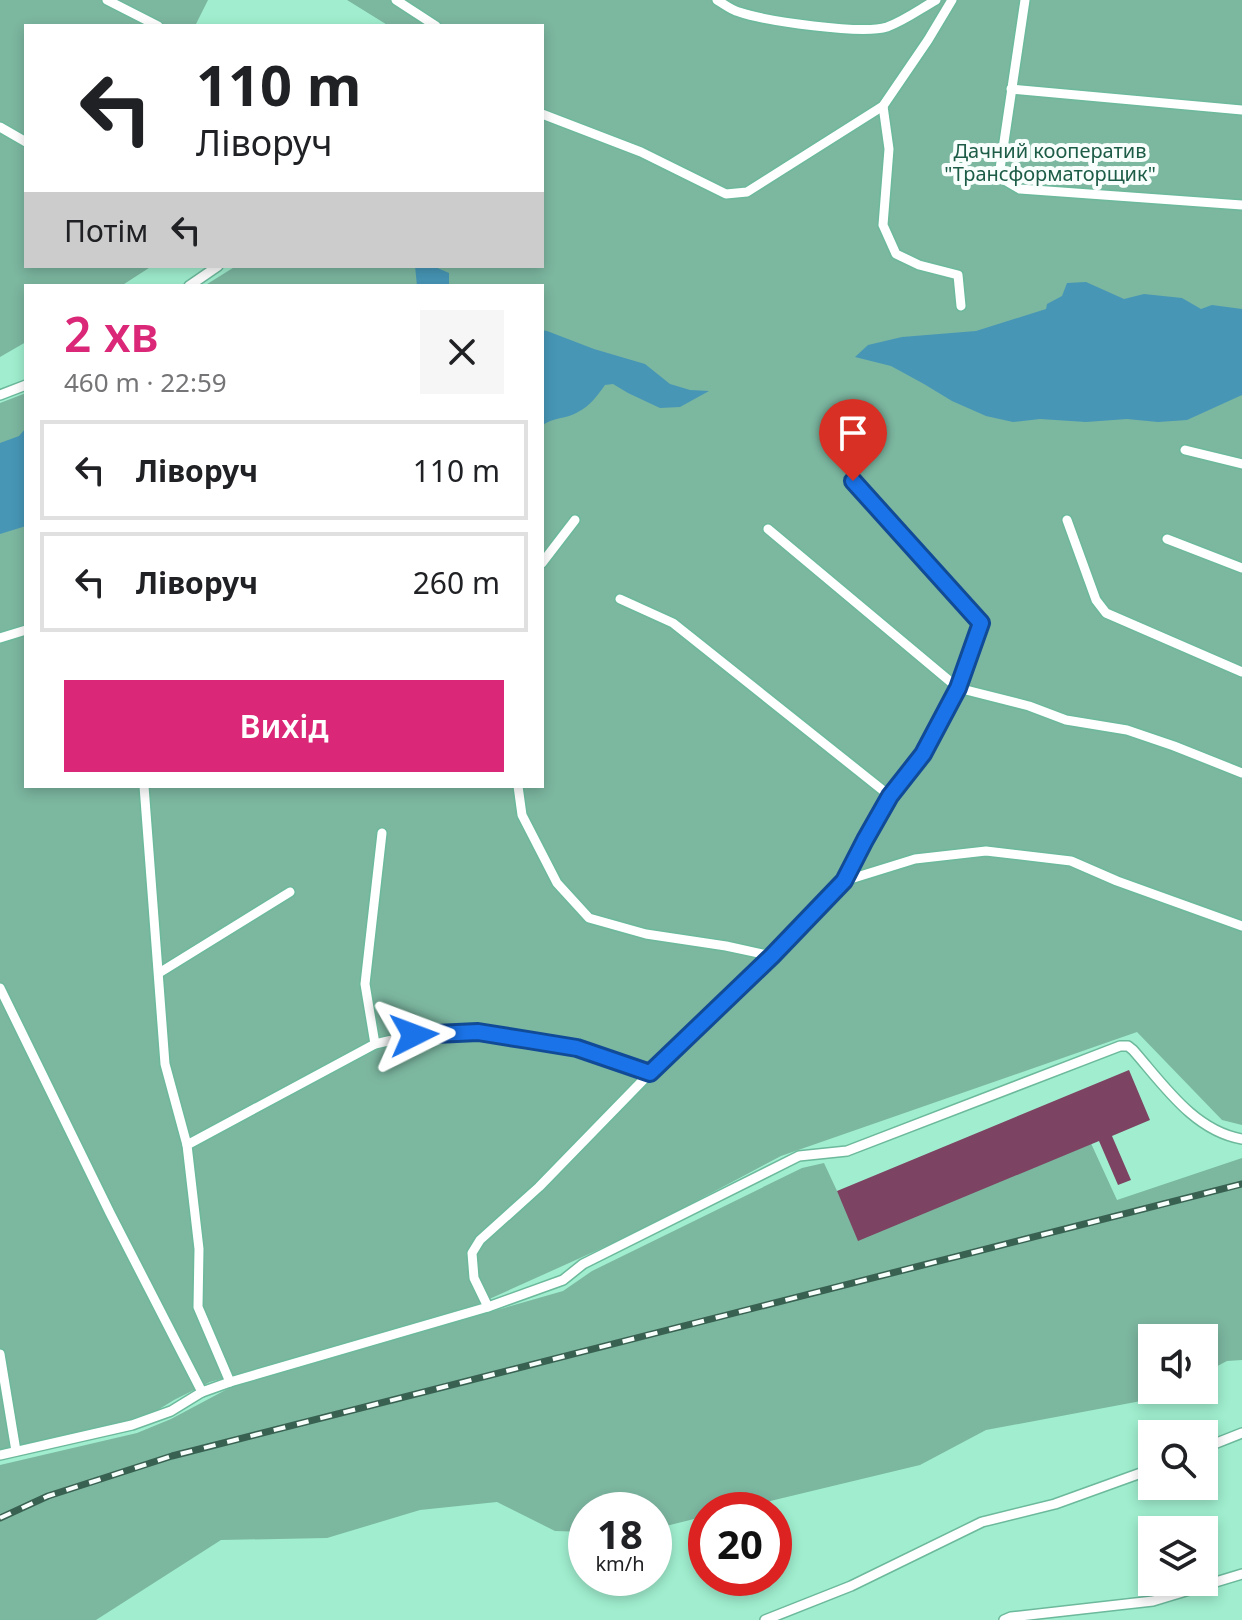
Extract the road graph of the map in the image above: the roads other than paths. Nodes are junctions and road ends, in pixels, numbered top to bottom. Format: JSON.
{"nodes":[{"id":1,"x":107,"y":0,"type":"edge"},
{"id":2,"x":396,"y":0,"type":"edge"},
{"id":3,"x":717,"y":0,"type":"edge"},
{"id":4,"x":936,"y":0,"type":"edge"},
{"id":5,"x":952,"y":0,"type":"edge"},
{"id":6,"x":1025,"y":0,"type":"edge"},
{"id":7,"x":154,"y":24,"type":"edge"},
{"id":8,"x":433,"y":24,"type":"edge"},
{"id":9,"x":1011,"y":89,"type":"junction"},
{"id":10,"x":883,"y":106,"type":"junction"},
{"id":11,"x":1242,"y":110,"type":"edge"},
{"id":12,"x":544,"y":115,"type":"edge"},
{"id":13,"x":0,"y":127,"type":"edge"},
{"id":14,"x":24,"y":141,"type":"edge"},
{"id":15,"x":1242,"y":205,"type":"edge"},
{"id":16,"x":215,"y":268,"type":"edge"},
{"id":17,"x":192,"y":284,"type":"edge"},
{"id":18,"x":961,"y":306,"type":"dead end"},
{"id":19,"x":24,"y":386,"type":"edge"},
{"id":20,"x":0,"y":395,"type":"edge"},
{"id":21,"x":1185,"y":450,"type":"dead end"},
{"id":22,"x":1242,"y":464,"type":"edge"},
{"id":23,"x":853,"y":481,"type":"dead end"},
{"id":24,"x":575,"y":520,"type":"dead end"},
{"id":25,"x":1067,"y":520,"type":"dead end"},
{"id":26,"x":768,"y":529,"type":"dead end"},
{"id":27,"x":1167,"y":539,"type":"dead end"},
{"id":28,"x":544,"y":560,"type":"edge"},
{"id":29,"x":1242,"y":568,"type":"edge"},
{"id":30,"x":620,"y":599,"type":"dead end"},
{"id":31,"x":24,"y":631,"type":"edge"},
{"id":32,"x":0,"y":638,"type":"edge"},
{"id":33,"x":1242,"y":672,"type":"edge"},
{"id":34,"x":958,"y":688,"type":"junction"},
{"id":35,"x":1242,"y":773,"type":"edge"},
{"id":36,"x":144,"y":788,"type":"edge"},
{"id":37,"x":518,"y":788,"type":"edge"},
{"id":38,"x":890,"y":796,"type":"junction"},
{"id":39,"x":382,"y":833,"type":"dead end"},
{"id":40,"x":844,"y":881,"type":"junction"},
{"id":41,"x":290,"y":892,"type":"dead end"},
{"id":42,"x":1242,"y":926,"type":"edge"},
{"id":43,"x":772,"y":956,"type":"junction"},
{"id":44,"x":159,"y":973,"type":"junction"},
{"id":45,"x":0,"y":988,"type":"edge"},
{"id":46,"x":4,"y":1005,"type":"edge"},
{"id":47,"x":375,"y":1044,"type":"junction"},
{"id":48,"x":650,"y":1073,"type":"junction"},
{"id":49,"x":1242,"y":1139,"type":"edge"},
{"id":50,"x":187,"y":1145,"type":"junction"},
{"id":51,"x":488,"y":1307,"type":"junction"},
{"id":52,"x":0,"y":1354,"type":"edge"},
{"id":53,"x":230,"y":1382,"type":"junction"},
{"id":54,"x":202,"y":1392,"type":"junction"},
{"id":55,"x":1242,"y":1433,"type":"edge"},
{"id":56,"x":1218,"y":1442,"type":"edge"},
{"id":57,"x":16,"y":1451,"type":"junction"},
{"id":58,"x":0,"y":1455,"type":"edge"},
{"id":59,"x":1138,"y":1474,"type":"edge"},
{"id":60,"x":1242,"y":1574,"type":"edge"},
{"id":61,"x":765,"y":1620,"type":"edge"},
{"id":62,"x":1004,"y":1620,"type":"edge"}],
"edges":[{"from":1,"to":7,"type":"lane"},
{"from":2,"to":8,"type":"lane"},
{"from":3,"to":4,"type":"lane"},
{"from":5,"to":10,"type":"lane"},
{"from":6,"to":9,"type":"lane"},
{"from":9,"to":11,"type":"lane"},
{"from":9,"to":15,"type":"lane"},
{"from":10,"to":12,"type":"lane"},
{"from":10,"to":18,"type":"lane"},
{"from":13,"to":14,"type":"lane"},
{"from":16,"to":17,"type":"lane"},
{"from":19,"to":20,"type":"lane"},
{"from":21,"to":22,"type":"lane"},
{"from":23,"to":34,"type":"lane"},
{"from":24,"to":28,"type":"lane"},
{"from":25,"to":33,"type":"lane"},
{"from":26,"to":34,"type":"lane"},
{"from":27,"to":29,"type":"lane"},
{"from":30,"to":38,"type":"lane"},
{"from":31,"to":32,"type":"lane"},
{"from":34,"to":35,"type":"lane"},
{"from":34,"to":38,"type":"lane"},
{"from":36,"to":44,"type":"lane"},
{"from":37,"to":43,"type":"lane"},
{"from":38,"to":40,"type":"lane"},
{"from":39,"to":47,"type":"lane"},
{"from":40,"to":42,"type":"lane"},
{"from":40,"to":43,"type":"lane"},
{"from":41,"to":44,"type":"lane"},
{"from":43,"to":48,"type":"lane"},
{"from":44,"to":50,"type":"lane"},
{"from":45,"to":46,"type":"lane"},
{"from":46,"to":54,"type":"lane"},
{"from":47,"to":48,"type":"lane"},
{"from":47,"to":50,"type":"lane"},
{"from":48,"to":51,"type":"lane"},
{"from":49,"to":51,"type":"lane"},
{"from":50,"to":53,"type":"lane"},
{"from":51,"to":53,"type":"lane"},
{"from":52,"to":57,"type":"lane"},
{"from":53,"to":54,"type":"lane"},
{"from":54,"to":57,"type":"lane"},
{"from":55,"to":56,"type":"lane"},
{"from":57,"to":58,"type":"lane"},
{"from":59,"to":61,"type":"lane"},
{"from":60,"to":62,"type":"lane"}]}
